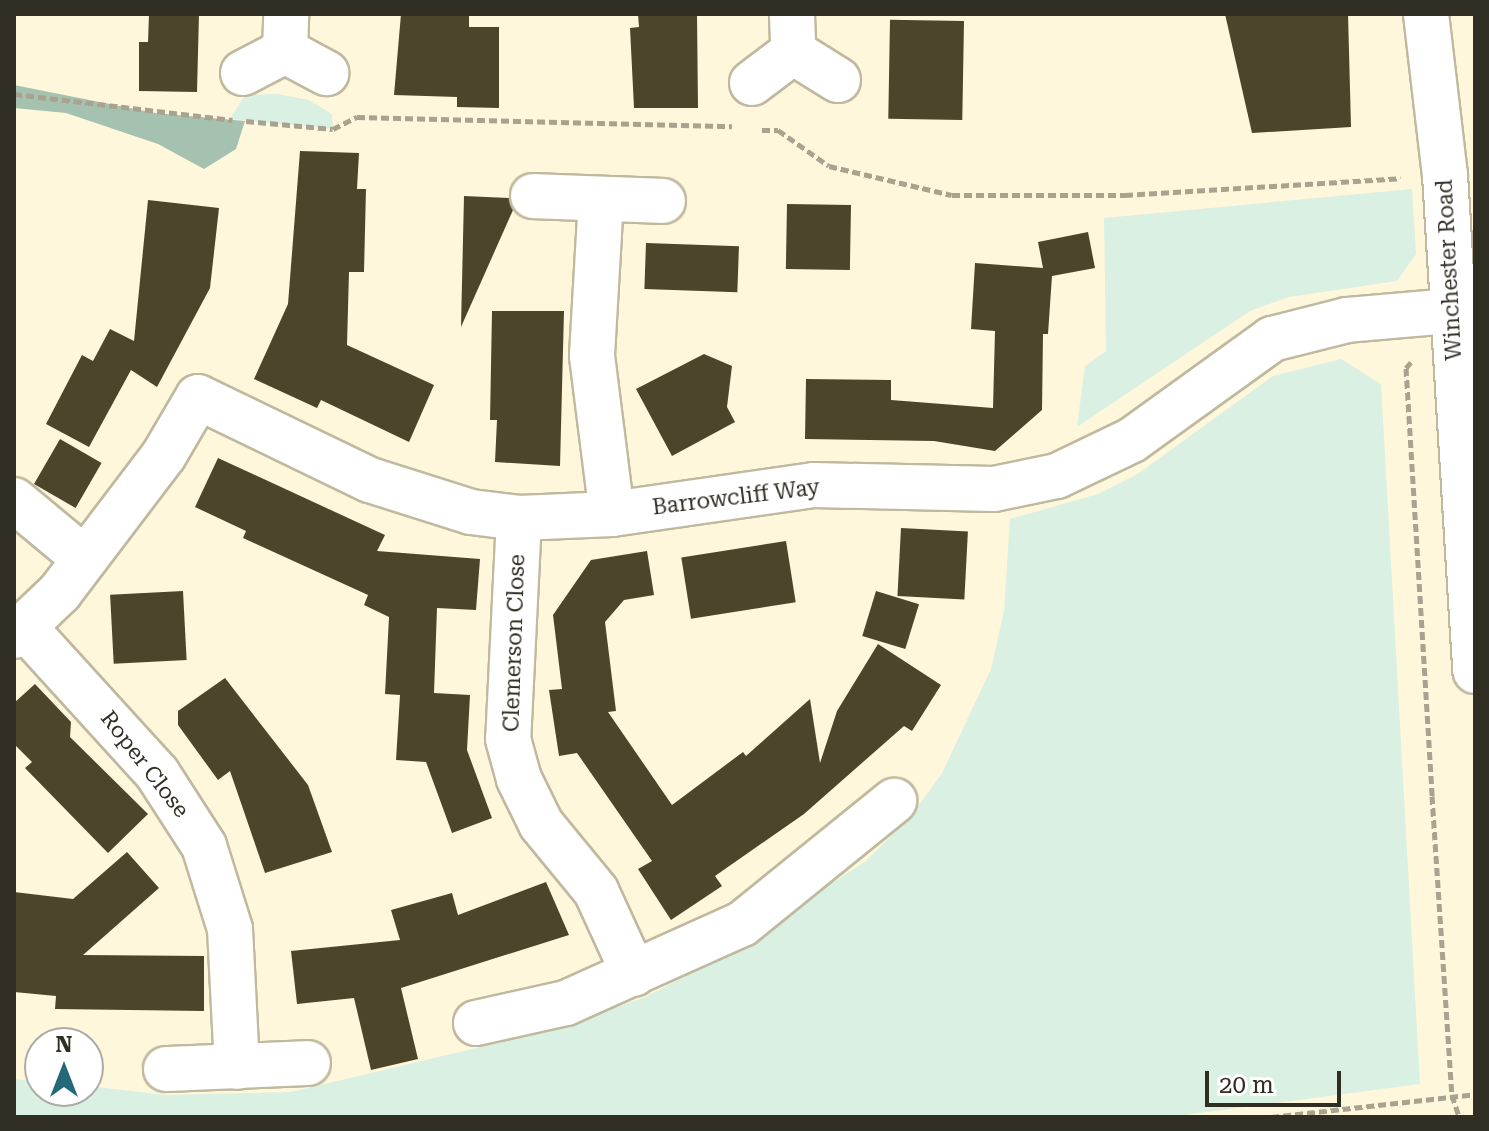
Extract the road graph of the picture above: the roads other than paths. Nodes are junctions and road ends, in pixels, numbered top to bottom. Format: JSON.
{"nodes":[{"id":1,"x":1426,"y":14,"type":"edge"},
{"id":2,"x":285,"y":32,"type":"edge"},
{"id":3,"x":792,"y":33,"type":"edge"},
{"id":4,"x":243,"y":73,"type":"dead end"},
{"id":5,"x":326,"y":73,"type":"dead end"},
{"id":6,"x":838,"y":80,"type":"dead end"},
{"id":7,"x":752,"y":83,"type":"dead end"},
{"id":8,"x":533,"y":196,"type":"dead end"},
{"id":9,"x":601,"y":199,"type":"junction"},
{"id":10,"x":663,"y":201,"type":"dead end"},
{"id":11,"x":1450,"y":311,"type":"junction"},
{"id":12,"x":14,"y":500,"type":"edge"},
{"id":13,"x":612,"y":514,"type":"junction"},
{"id":14,"x":519,"y":518,"type":"junction"},
{"id":15,"x":85,"y":559,"type":"junction"},
{"id":16,"x":1474,"y":620,"type":"edge"},
{"id":17,"x":20,"y":632,"type":"edge"},
{"id":18,"x":1475,"y":671,"type":"edge"},
{"id":19,"x":894,"y":801,"type":"dead end"},
{"id":20,"x":634,"y":974,"type":"junction"},
{"id":21,"x":476,"y":1023,"type":"dead end"},
{"id":22,"x":308,"y":1063,"type":"dead end"},
{"id":23,"x":237,"y":1067,"type":"junction"},
{"id":24,"x":166,"y":1069,"type":"dead end"}],
"edges":[{"from":1,"to":11,"type":"street","name":"Winchester Road"},
{"from":2,"to":4,"type":"street"},
{"from":2,"to":5,"type":"street"},
{"from":3,"to":6,"type":"street"},
{"from":3,"to":7,"type":"street"},
{"from":8,"to":9,"type":"street"},
{"from":9,"to":10,"type":"street"},
{"from":9,"to":13,"type":"street"},
{"from":11,"to":13,"type":"street","name":"Barrowcliff Way"},
{"from":11,"to":16,"type":"street","name":"Winchester Road"},
{"from":12,"to":15,"type":"street"},
{"from":13,"to":14,"type":"street","name":"Barrowcliff Way"},
{"from":14,"to":15,"type":"street","name":"Barrowcliff Way"},
{"from":14,"to":20,"type":"street","name":"Clemerson Close"},
{"from":15,"to":17,"type":"street","name":"Barrowcliff Way"},
{"from":16,"to":18,"type":"street","name":"Winchester Road"},
{"from":17,"to":23,"type":"street","name":"Roper Close"},
{"from":19,"to":20,"type":"street"},
{"from":20,"to":21,"type":"street"},
{"from":22,"to":23,"type":"street"},
{"from":23,"to":24,"type":"street"}]}
